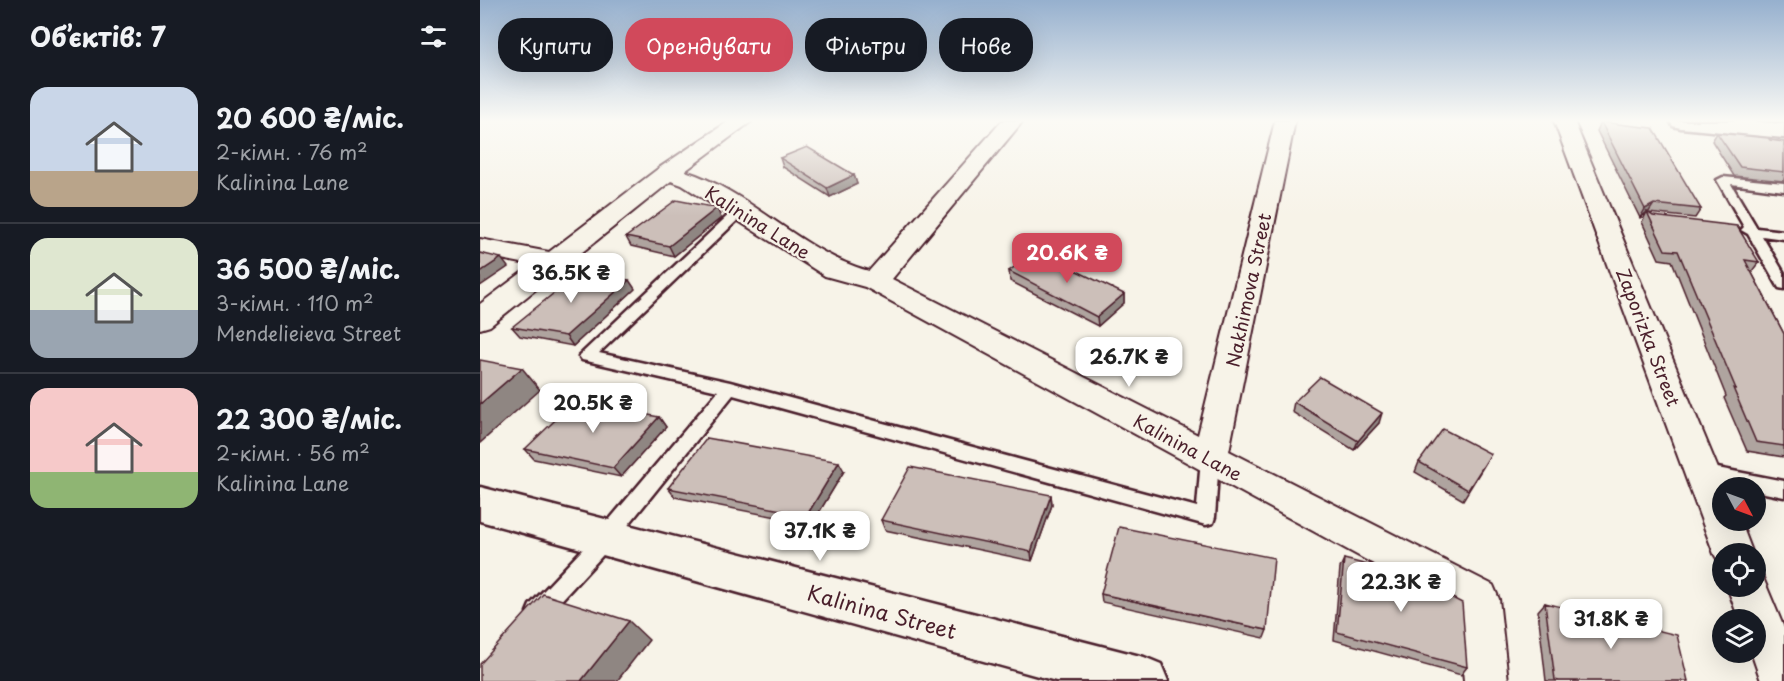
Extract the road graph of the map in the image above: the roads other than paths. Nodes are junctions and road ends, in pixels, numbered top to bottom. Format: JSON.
{"nodes":[{"id":1,"x":696,"y":153,"type":"edge"},
{"id":2,"x":986,"y":153,"type":"edge"},
{"id":3,"x":1278,"y":153,"type":"edge"},
{"id":4,"x":1576,"y":153,"type":"edge"},
{"id":5,"x":667,"y":173,"type":"junction"},
{"id":6,"x":1784,"y":187,"type":"edge"},
{"id":7,"x":741,"y":210,"type":"junction"},
{"id":8,"x":1729,"y":228,"type":"edge"},
{"id":9,"x":1752,"y":231,"type":"junction"},
{"id":10,"x":1784,"y":235,"type":"edge"},
{"id":11,"x":480,"y":247,"type":"edge"},
{"id":12,"x":553,"y":261,"type":"junction"},
{"id":13,"x":875,"y":282,"type":"junction"},
{"id":14,"x":1784,"y":285,"type":"edge"},
{"id":15,"x":480,"y":319,"type":"edge"},
{"id":16,"x":730,"y":388,"type":"junction"},
{"id":17,"x":1210,"y":459,"type":"junction"},
{"id":18,"x":1702,"y":472,"type":"junction"},
{"id":19,"x":1784,"y":489,"type":"edge"},
{"id":20,"x":480,"y":504,"type":"edge"},
{"id":21,"x":606,"y":538,"type":"junction"},
{"id":22,"x":1730,"y":543,"type":"edge"},
{"id":23,"x":1751,"y":597,"type":"edge"},
{"id":24,"x":527,"y":623,"type":"edge"},
{"id":25,"x":1144,"y":681,"type":"edge"},
{"id":26,"x":1486,"y":681,"type":"edge"},
{"id":27,"x":1783,"y":681,"type":"edge"}],
"edges":[{"from":1,"to":5,"type":"street"},
{"from":2,"to":13,"type":"street"},
{"from":3,"to":17,"type":"street","name":"Nakhimova Street"},
{"from":4,"to":18,"type":"street","name":"Zaporizka Street"},
{"from":5,"to":7,"type":"street","name":"Kalinina Lane"},
{"from":5,"to":12,"type":"street"},
{"from":6,"to":9,"type":"lane"},
{"from":7,"to":13,"type":"street","name":"Kalinina Lane"},
{"from":7,"to":16,"type":"lane"},
{"from":8,"to":9,"type":"lane"},
{"from":9,"to":10,"type":"lane"},
{"from":9,"to":14,"type":"lane"},
{"from":11,"to":12,"type":"street"},
{"from":12,"to":15,"type":"street"},
{"from":13,"to":17,"type":"street","name":"Kalinina Lane"},
{"from":16,"to":17,"type":"lane"},
{"from":16,"to":21,"type":"lane"},
{"from":17,"to":26,"type":"street","name":"Kalinina Lane"},
{"from":18,"to":19,"type":"lane"},
{"from":18,"to":22,"type":"street","name":"Zaporizka Street"},
{"from":20,"to":21,"type":"street","name":"Kalinina Street"},
{"from":21,"to":24,"type":"lane"},
{"from":21,"to":25,"type":"street","name":"Kalinina Street"},
{"from":23,"to":27,"type":"street"}]}
